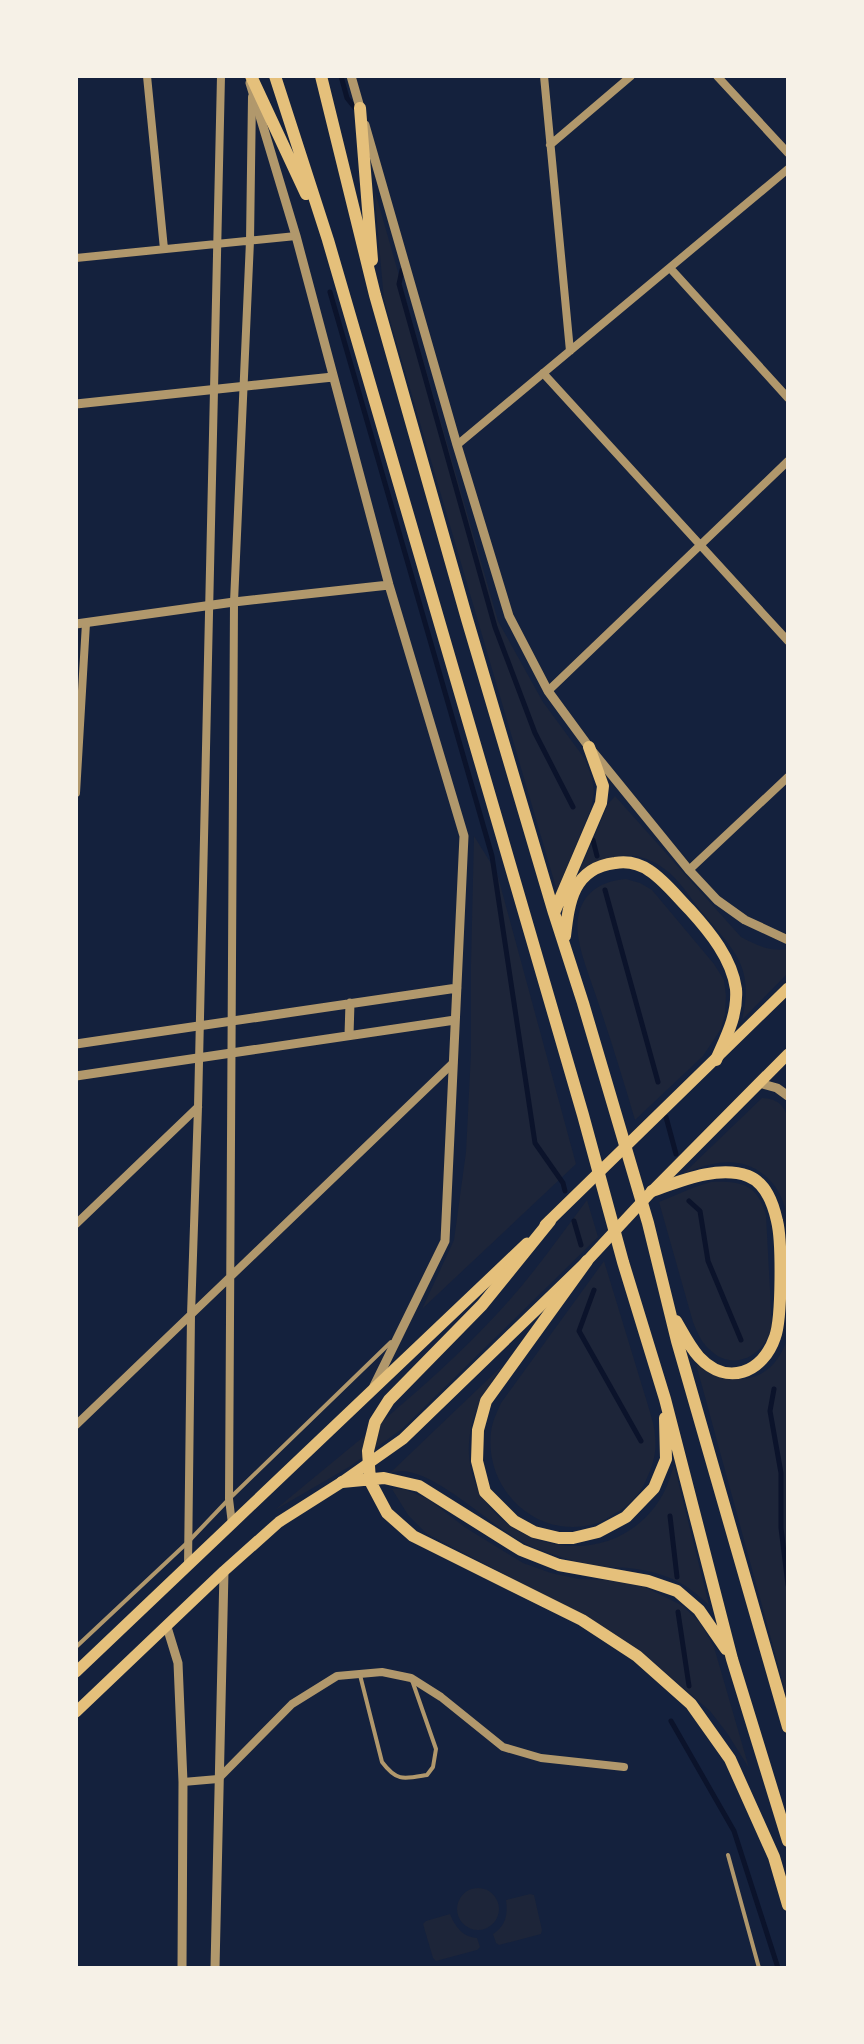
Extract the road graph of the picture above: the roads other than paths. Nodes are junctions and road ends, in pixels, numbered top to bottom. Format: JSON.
{"nodes":[{"id":1,"x":147,"y":76,"type":"edge"},
{"id":2,"x":221,"y":76,"type":"edge"},
{"id":3,"x":250,"y":76,"type":"edge"},
{"id":4,"x":275,"y":76,"type":"edge"},
{"id":5,"x":321,"y":76,"type":"edge"},
{"id":6,"x":351,"y":76,"type":"edge"},
{"id":7,"x":544,"y":76,"type":"edge"},
{"id":8,"x":631,"y":76,"type":"edge"},
{"id":9,"x":717,"y":76,"type":"edge"},
{"id":10,"x":253,"y":94,"type":"junction"},
{"id":11,"x":360,"y":108,"type":"junction"},
{"id":12,"x":550,"y":145,"type":"junction"},
{"id":13,"x":788,"y":153,"type":"edge"},
{"id":14,"x":788,"y":169,"type":"edge"},
{"id":15,"x":296,"y":236,"type":"junction"},
{"id":16,"x":328,"y":240,"type":"junction"},
{"id":17,"x":250,"y":241,"type":"junction"},
{"id":18,"x":217,"y":245,"type":"junction"},
{"id":19,"x":164,"y":249,"type":"junction"},
{"id":20,"x":76,"y":258,"type":"edge"},
{"id":21,"x":670,"y":268,"type":"junction"},
{"id":22,"x":375,"y":295,"type":"junction"},
{"id":23,"x":570,"y":351,"type":"junction"},
{"id":24,"x":543,"y":373,"type":"junction"},
{"id":25,"x":333,"y":377,"type":"junction"},
{"id":26,"x":243,"y":386,"type":"junction"},
{"id":27,"x":214,"y":390,"type":"junction"},
{"id":28,"x":788,"y":398,"type":"edge"},
{"id":29,"x":76,"y":404,"type":"edge"},
{"id":30,"x":457,"y":445,"type":"junction"},
{"id":31,"x":788,"y":461,"type":"edge"},
{"id":32,"x":700,"y":545,"type":"junction"},
{"id":33,"x":389,"y":585,"type":"junction"},
{"id":34,"x":234,"y":602,"type":"junction"},
{"id":35,"x":209,"y":606,"type":"junction"},
{"id":36,"x":81,"y":624,"type":"edge"},
{"id":37,"x":788,"y":641,"type":"edge"},
{"id":38,"x":548,"y":691,"type":"junction"},
{"id":39,"x":589,"y":747,"type":"junction"},
{"id":40,"x":788,"y":777,"type":"edge"},
{"id":41,"x":76,"y":793,"type":"edge"},
{"id":42,"x":689,"y":870,"type":"junction"},
{"id":43,"x":554,"y":913,"type":"junction"},
{"id":44,"x":788,"y":940,"type":"edge"},
{"id":45,"x":564,"y":944,"type":"junction"},
{"id":46,"x":457,"y":988,"type":"junction"},
{"id":47,"x":788,"y":988,"type":"edge"},
{"id":48,"x":350,"y":1003,"type":"junction"},
{"id":49,"x":455,"y":1020,"type":"junction"},
{"id":50,"x":231,"y":1021,"type":"junction"},
{"id":51,"x":200,"y":1026,"type":"junction"},
{"id":52,"x":349,"y":1035,"type":"junction"},
{"id":53,"x":76,"y":1044,"type":"edge"},
{"id":54,"x":232,"y":1053,"type":"junction"},
{"id":55,"x":788,"y":1054,"type":"edge"},
{"id":56,"x":199,"y":1058,"type":"junction"},
{"id":57,"x":716,"y":1060,"type":"junction"},
{"id":58,"x":453,"y":1063,"type":"junction"},
{"id":59,"x":76,"y":1076,"type":"edge"},
{"id":60,"x":759,"y":1083,"type":"junction"},
{"id":61,"x":788,"y":1096,"type":"edge"},
{"id":62,"x":198,"y":1107,"type":"junction"},
{"id":63,"x":652,"y":1191,"type":"junction"},
{"id":64,"x":550,"y":1221,"type":"junction"},
{"id":65,"x":76,"y":1224,"type":"edge"},
{"id":66,"x":587,"y":1261,"type":"junction"},
{"id":67,"x":230,"y":1278,"type":"junction"},
{"id":68,"x":669,"y":1308,"type":"junction"},
{"id":69,"x":191,"y":1315,"type":"junction"},
{"id":70,"x":399,"y":1335,"type":"junction"},
{"id":71,"x":372,"y":1391,"type":"junction"},
{"id":72,"x":665,"y":1399,"type":"junction"},
{"id":73,"x":76,"y":1425,"type":"edge"},
{"id":74,"x":342,"y":1482,"type":"junction"},
{"id":75,"x":229,"y":1499,"type":"junction"},
{"id":76,"x":232,"y":1524,"type":"junction"},
{"id":77,"x":188,"y":1542,"type":"junction"},
{"id":78,"x":188,"y":1566,"type":"junction"},
{"id":79,"x":224,"y":1571,"type":"junction"},
{"id":80,"x":167,"y":1627,"type":"junction"},
{"id":81,"x":76,"y":1647,"type":"edge"},
{"id":82,"x":732,"y":1659,"type":"junction"},
{"id":83,"x":76,"y":1672,"type":"edge"},
{"id":84,"x":360,"y":1675,"type":"junction"},
{"id":85,"x":411,"y":1678,"type":"junction"},
{"id":86,"x":76,"y":1712,"type":"edge"},
{"id":87,"x":788,"y":1727,"type":"edge"},
{"id":88,"x":624,"y":1767,"type":"dead end"},
{"id":89,"x":218,"y":1779,"type":"junction"},
{"id":90,"x":183,"y":1782,"type":"junction"},
{"id":91,"x":788,"y":1841,"type":"edge"},
{"id":92,"x":728,"y":1855,"type":"dead end"},
{"id":93,"x":788,"y":1905,"type":"edge"},
{"id":94,"x":182,"y":1968,"type":"edge"},
{"id":95,"x":215,"y":1968,"type":"edge"},
{"id":96,"x":759,"y":1968,"type":"edge"}],
"edges":[{"from":1,"to":19,"type":"street"},
{"from":2,"to":18,"type":"street"},
{"from":3,"to":10,"type":"street"},
{"from":3,"to":16,"type":"highway"},
{"from":4,"to":16,"type":"highway"},
{"from":5,"to":22,"type":"highway"},
{"from":6,"to":11,"type":"street"},
{"from":7,"to":12,"type":"street"},
{"from":8,"to":12,"type":"street"},
{"from":9,"to":13,"type":"street"},
{"from":10,"to":15,"type":"street"},
{"from":10,"to":17,"type":"street"},
{"from":11,"to":22,"type":"highway"},
{"from":11,"to":30,"type":"street"},
{"from":12,"to":23,"type":"street"},
{"from":14,"to":21,"type":"street"},
{"from":15,"to":17,"type":"street"},
{"from":15,"to":25,"type":"street"},
{"from":16,"to":72,"type":"highway"},
{"from":17,"to":18,"type":"street"},
{"from":17,"to":26,"type":"street"},
{"from":18,"to":19,"type":"street"},
{"from":18,"to":27,"type":"street"},
{"from":19,"to":20,"type":"street"},
{"from":21,"to":23,"type":"street"},
{"from":21,"to":28,"type":"street"},
{"from":22,"to":43,"type":"highway"},
{"from":23,"to":24,"type":"street"},
{"from":24,"to":30,"type":"street"},
{"from":24,"to":32,"type":"street"},
{"from":25,"to":26,"type":"street"},
{"from":25,"to":33,"type":"street"},
{"from":26,"to":27,"type":"street"},
{"from":26,"to":34,"type":"street"},
{"from":27,"to":29,"type":"street"},
{"from":27,"to":35,"type":"street"},
{"from":30,"to":38,"type":"street"},
{"from":31,"to":32,"type":"street"},
{"from":32,"to":37,"type":"street"},
{"from":32,"to":38,"type":"street"},
{"from":33,"to":34,"type":"street"},
{"from":33,"to":46,"type":"street"},
{"from":34,"to":35,"type":"street"},
{"from":34,"to":50,"type":"street"},
{"from":35,"to":36,"type":"street"},
{"from":35,"to":51,"type":"street"},
{"from":36,"to":41,"type":"street"},
{"from":38,"to":39,"type":"street"},
{"from":39,"to":42,"type":"street"},
{"from":39,"to":43,"type":"highway"},
{"from":40,"to":42,"type":"street"},
{"from":42,"to":44,"type":"street"},
{"from":43,"to":45,"type":"highway"},
{"from":45,"to":57,"type":"highway"},
{"from":45,"to":68,"type":"highway"},
{"from":46,"to":48,"type":"street"},
{"from":46,"to":49,"type":"street"},
{"from":47,"to":57,"type":"main road"},
{"from":48,"to":50,"type":"street"},
{"from":48,"to":52,"type":"street"},
{"from":49,"to":52,"type":"street"},
{"from":49,"to":58,"type":"street"},
{"from":50,"to":51,"type":"street"},
{"from":50,"to":54,"type":"street"},
{"from":51,"to":53,"type":"street"},
{"from":51,"to":56,"type":"street"},
{"from":52,"to":54,"type":"street"},
{"from":54,"to":56,"type":"street"},
{"from":54,"to":67,"type":"street"},
{"from":55,"to":60,"type":"main road"},
{"from":56,"to":59,"type":"street"},
{"from":56,"to":62,"type":"street"},
{"from":57,"to":64,"type":"main road"},
{"from":58,"to":67,"type":"street"},
{"from":58,"to":70,"type":"street"},
{"from":60,"to":61,"type":"street"},
{"from":60,"to":63,"type":"main road"},
{"from":62,"to":65,"type":"street"},
{"from":62,"to":69,"type":"street"},
{"from":63,"to":66,"type":"main road"},
{"from":63,"to":68,"type":"highway"},
{"from":64,"to":71,"type":"main road"},
{"from":64,"to":93,"type":"highway"},
{"from":66,"to":72,"type":"highway"},
{"from":66,"to":74,"type":"main road"},
{"from":67,"to":69,"type":"street"},
{"from":67,"to":75,"type":"street"},
{"from":68,"to":87,"type":"highway"},
{"from":69,"to":73,"type":"street"},
{"from":69,"to":77,"type":"street"},
{"from":70,"to":71,"type":"street"},
{"from":70,"to":75,"type":"lane"},
{"from":71,"to":76,"type":"main road"},
{"from":72,"to":82,"type":"highway"},
{"from":74,"to":79,"type":"main road"},
{"from":74,"to":82,"type":"highway"},
{"from":75,"to":76,"type":"street"},
{"from":75,"to":77,"type":"lane"},
{"from":76,"to":78,"type":"main road"},
{"from":77,"to":78,"type":"street"},
{"from":77,"to":81,"type":"lane"},
{"from":78,"to":83,"type":"main road"},
{"from":79,"to":80,"type":"main road"},
{"from":79,"to":89,"type":"street"},
{"from":80,"to":86,"type":"main road"},
{"from":80,"to":90,"type":"street"},
{"from":82,"to":91,"type":"highway"},
{"from":84,"to":85,"type":"street"},
{"from":84,"to":85,"type":"lane"},
{"from":84,"to":89,"type":"street"},
{"from":85,"to":88,"type":"street"},
{"from":89,"to":90,"type":"street"},
{"from":89,"to":95,"type":"street"},
{"from":90,"to":94,"type":"street"},
{"from":92,"to":96,"type":"lane"}]}
